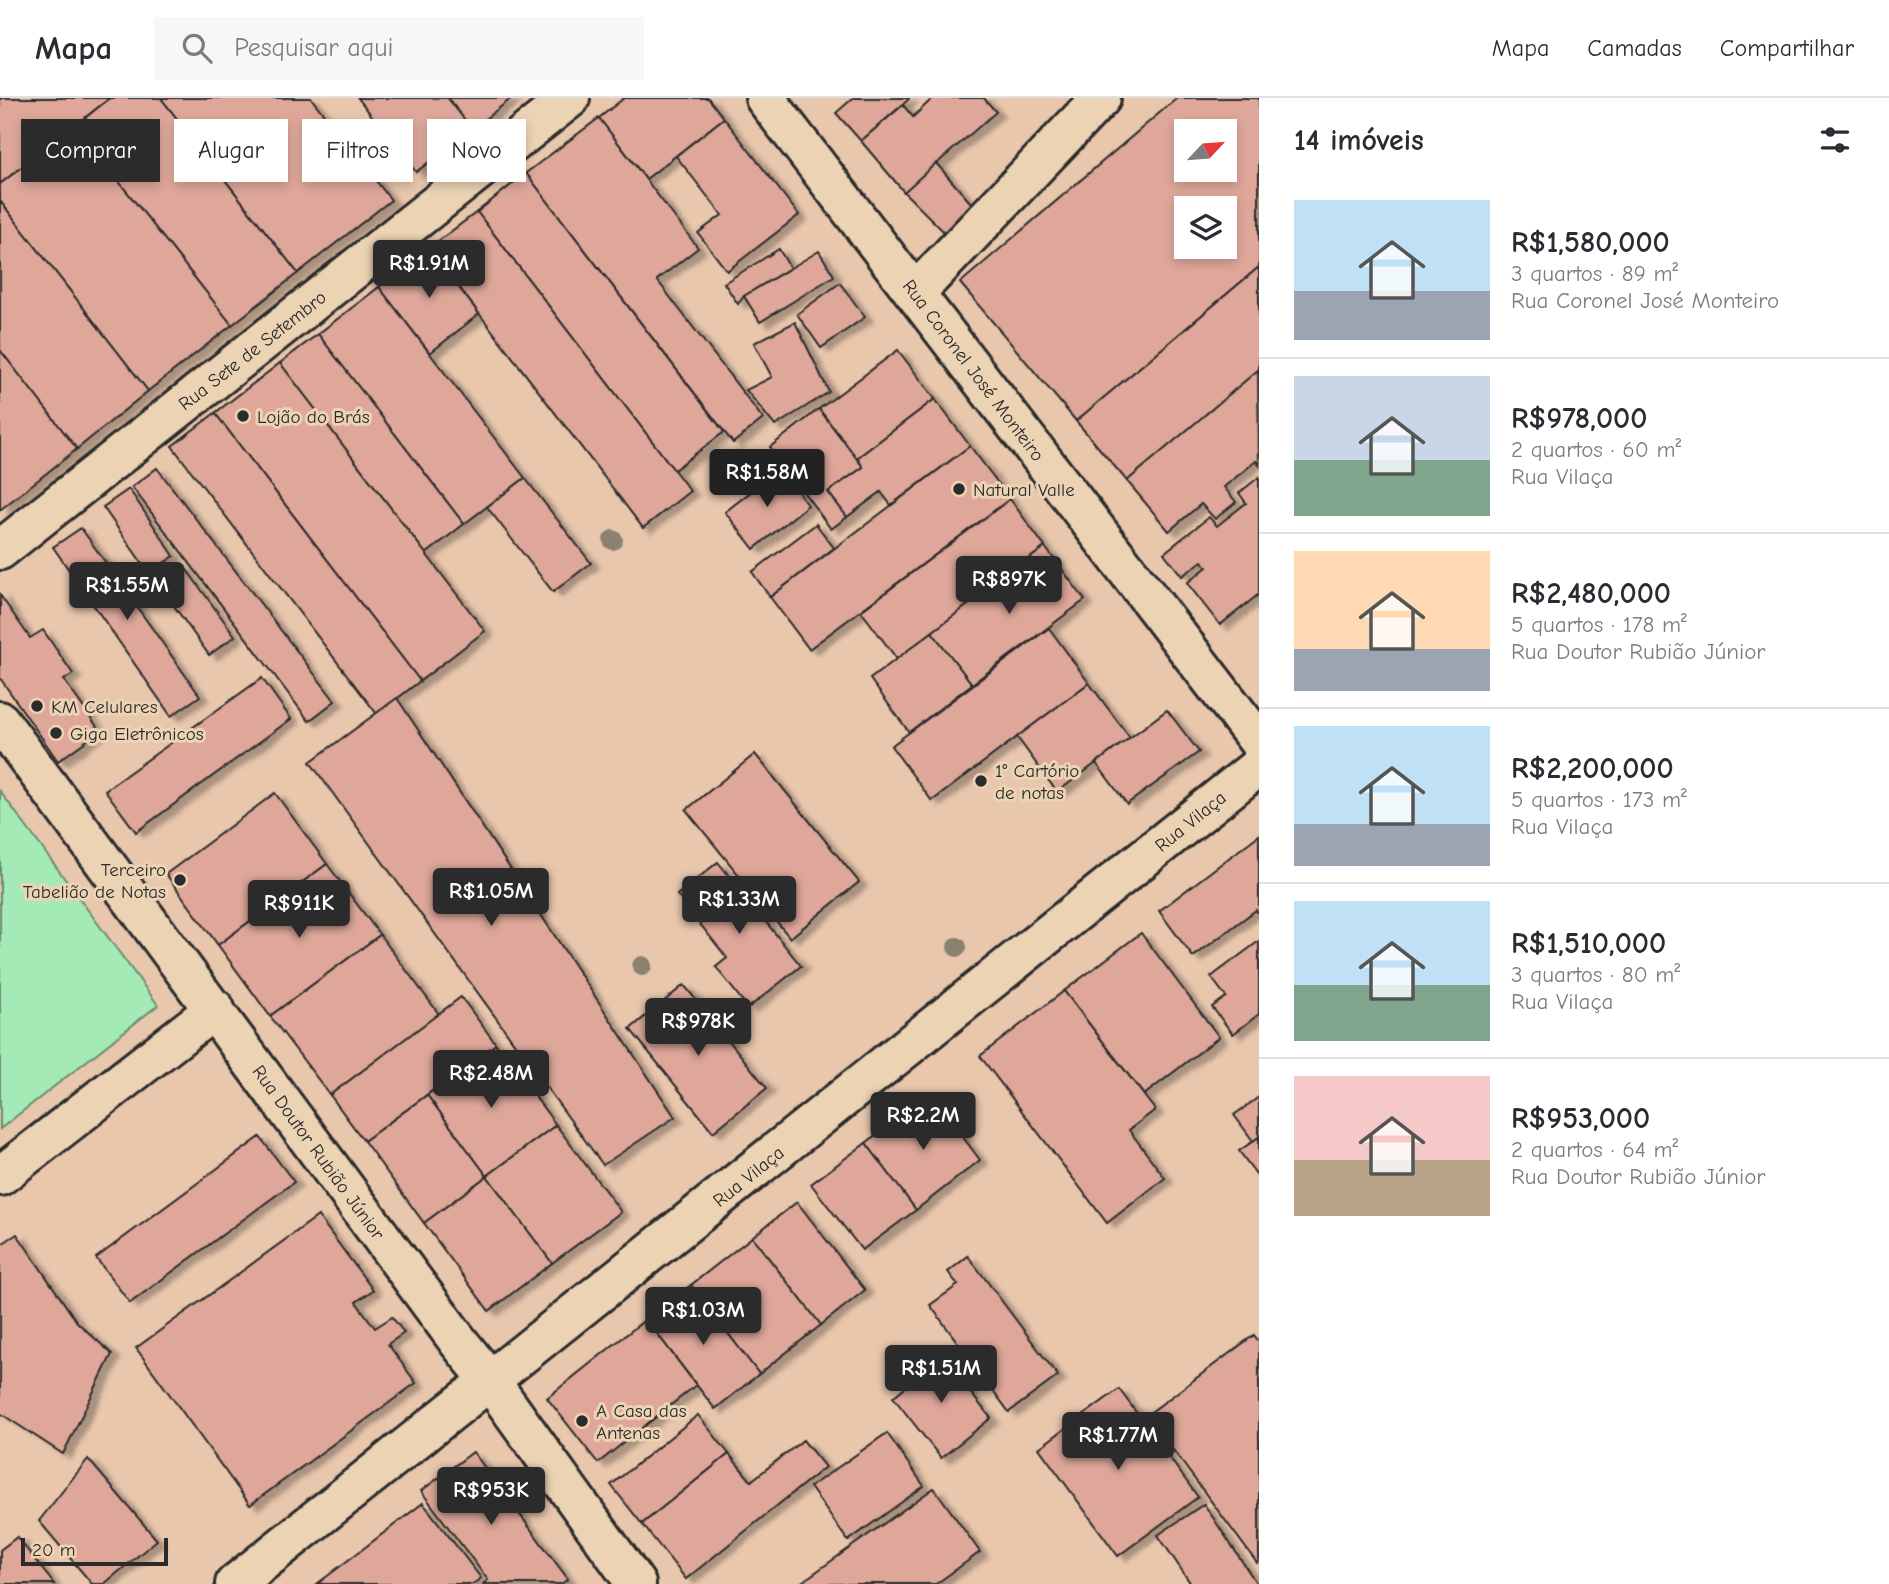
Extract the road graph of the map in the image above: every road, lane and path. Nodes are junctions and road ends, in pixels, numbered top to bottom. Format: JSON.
{"nodes":[{"id":1,"x":570,"y":98,"type":"edge"},
{"id":2,"x":765,"y":98,"type":"edge"},
{"id":3,"x":1101,"y":98,"type":"edge"},
{"id":4,"x":915,"y":293,"type":"junction"},
{"id":5,"x":0,"y":550,"type":"edge"},
{"id":6,"x":0,"y":721,"type":"edge"},
{"id":7,"x":1259,"y":742,"type":"edge"},
{"id":8,"x":1259,"y":766,"type":"edge"},
{"id":9,"x":215,"y":1009,"type":"junction"},
{"id":10,"x":0,"y":1176,"type":"edge"},
{"id":11,"x":491,"y":1382,"type":"junction"},
{"id":12,"x":235,"y":1584,"type":"edge"},
{"id":13,"x":636,"y":1584,"type":"edge"}],
"edges":[{"from":1,"to":5,"type":"street","name":"Rua Sete de Setembro"},
{"from":2,"to":4,"type":"street","name":"Rua Coronel José Monteiro"},
{"from":3,"to":4,"type":"street"},
{"from":4,"to":7,"type":"street","name":"Rua Coronel José Monteiro"},
{"from":6,"to":9,"type":"street","name":"Rua Doutor Rubião Júnior"},
{"from":8,"to":11,"type":"street","name":"Rua Vilaça"},
{"from":9,"to":10,"type":"street"},
{"from":9,"to":11,"type":"street","name":"Rua Doutor Rubião Júnior"},
{"from":11,"to":12,"type":"street","name":"Rua Vilaça"},
{"from":11,"to":13,"type":"street","name":"Rua Doutor Rubião Júnior"}]}
